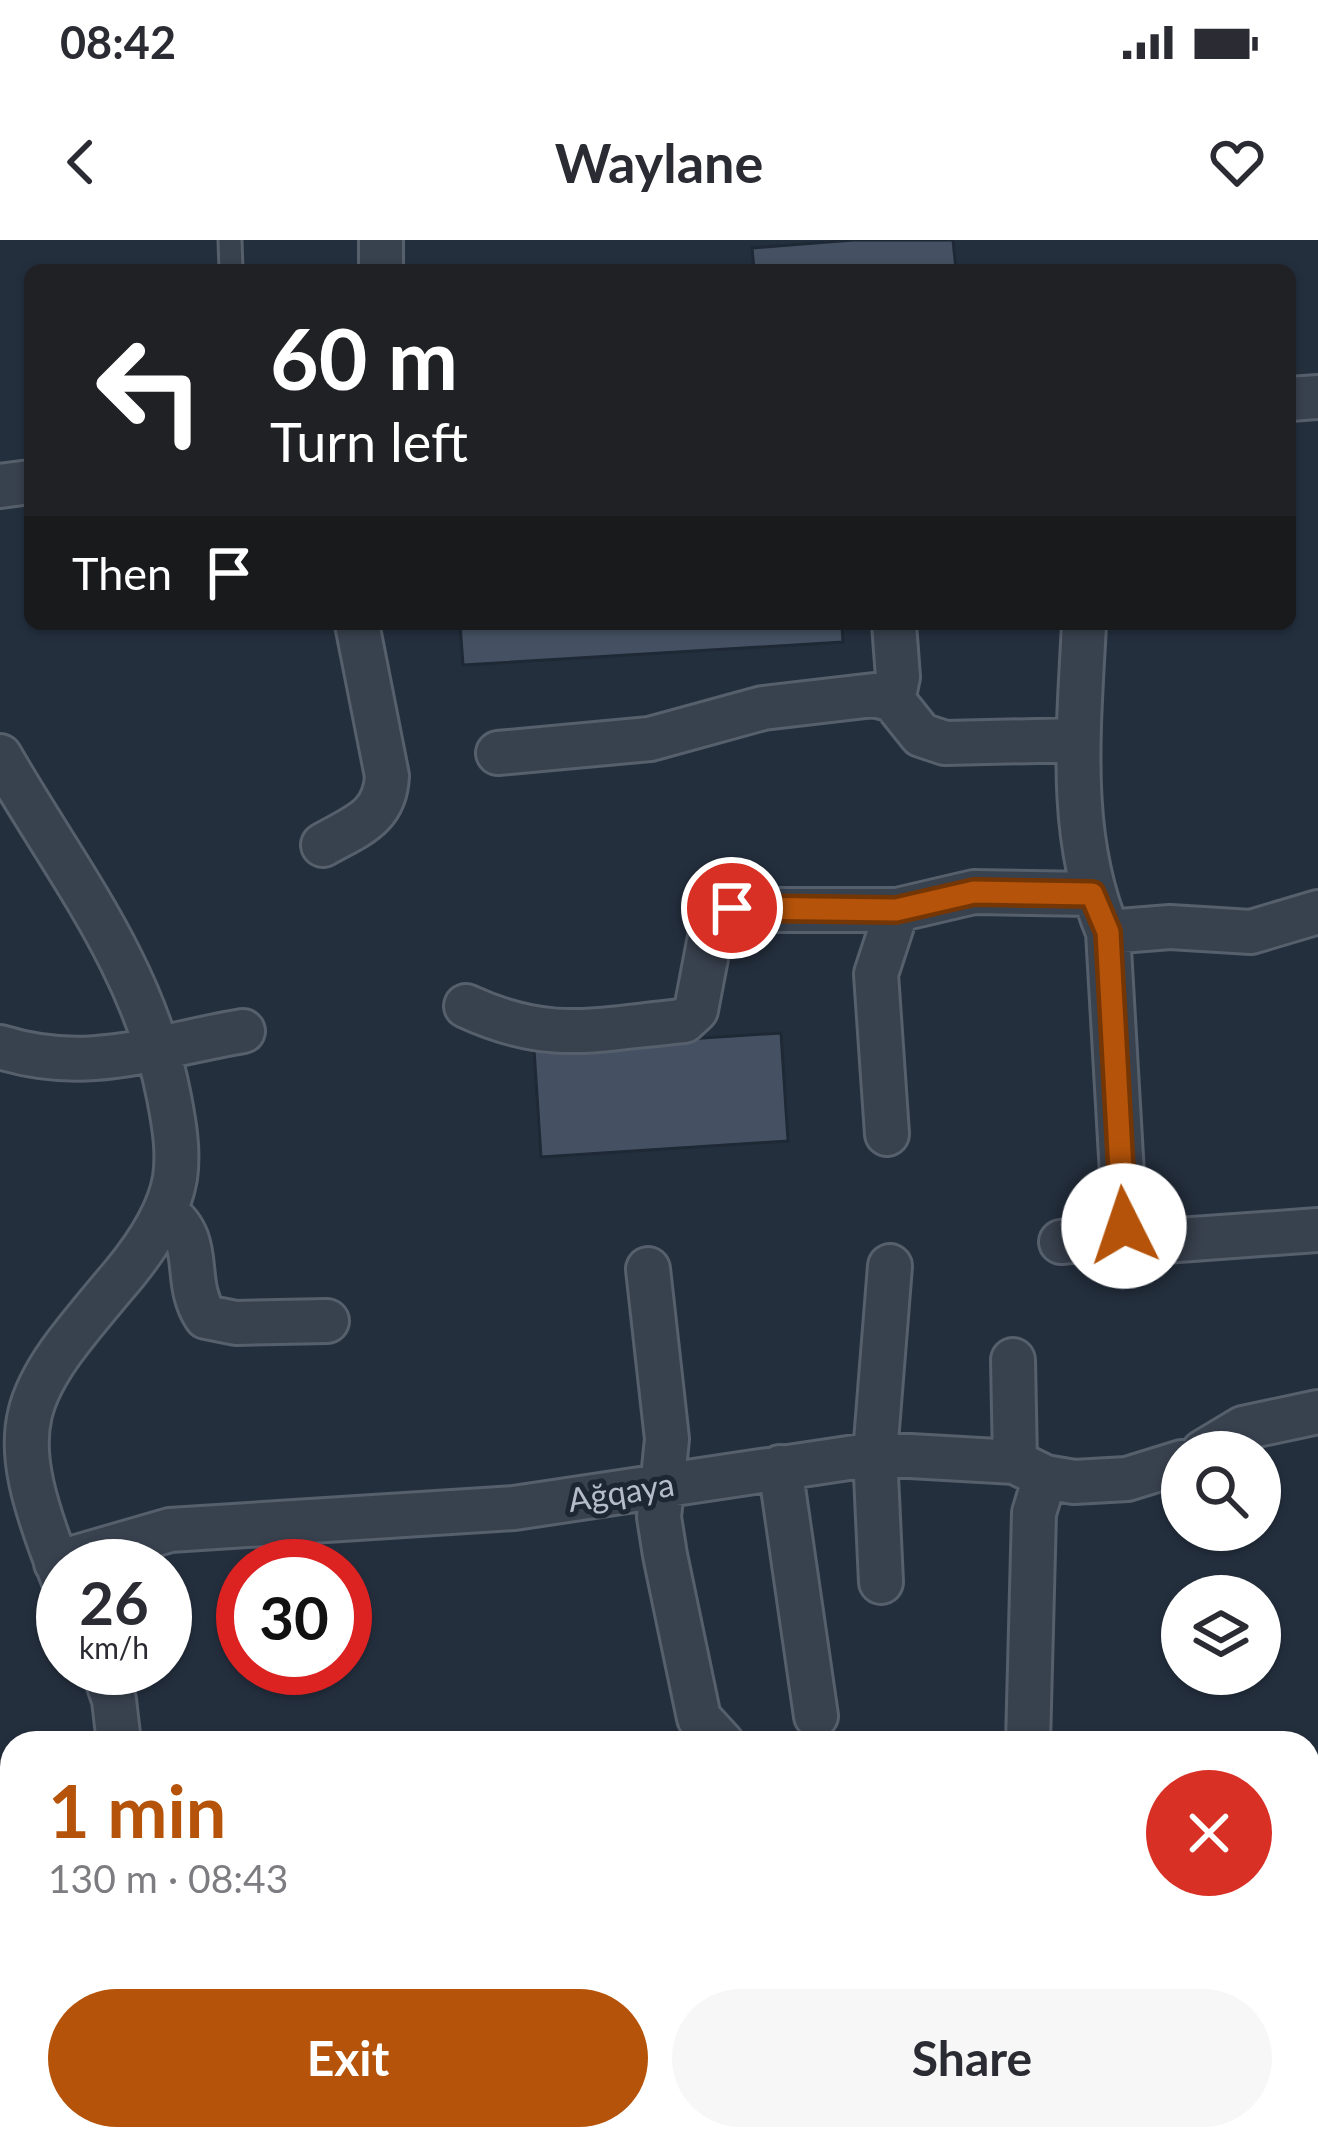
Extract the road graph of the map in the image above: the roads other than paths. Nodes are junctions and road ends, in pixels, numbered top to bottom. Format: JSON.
{"nodes":[{"id":1,"x":358,"y":630,"type":"edge"},
{"id":2,"x":894,"y":630,"type":"edge"},
{"id":3,"x":1084,"y":630,"type":"edge"},
{"id":4,"x":893,"y":700,"type":"junction"},
{"id":5,"x":1078,"y":740,"type":"junction"},
{"id":6,"x":498,"y":753,"type":"dead end"},
{"id":7,"x":0,"y":756,"type":"edge"},
{"id":8,"x":323,"y":845,"type":"dead end"},
{"id":9,"x":896,"y":910,"type":"junction"},
{"id":10,"x":1318,"y":911,"type":"edge"},
{"id":11,"x":1100,"y":913,"type":"junction"},
{"id":12,"x":466,"y":1006,"type":"dead end"},
{"id":13,"x":243,"y":1030,"type":"dead end"},
{"id":14,"x":159,"y":1045,"type":"junction"},
{"id":15,"x":0,"y":1047,"type":"edge"},
{"id":16,"x":887,"y":1134,"type":"dead end"},
{"id":17,"x":165,"y":1212,"type":"junction"},
{"id":18,"x":1318,"y":1230,"type":"edge"},
{"id":19,"x":1130,"y":1235,"type":"junction"},
{"id":20,"x":1061,"y":1242,"type":"dead end"},
{"id":21,"x":890,"y":1266,"type":"dead end"},
{"id":22,"x":648,"y":1270,"type":"dead end"},
{"id":23,"x":328,"y":1321,"type":"dead end"},
{"id":24,"x":1013,"y":1360,"type":"dead end"},
{"id":25,"x":1318,"y":1412,"type":"edge"},
{"id":26,"x":1238,"y":1431,"type":"edge"},
{"id":27,"x":874,"y":1454,"type":"junction"},
{"id":28,"x":780,"y":1467,"type":"junction"},
{"id":29,"x":1161,"y":1468,"type":"edge"},
{"id":30,"x":1030,"y":1469,"type":"junction"},
{"id":31,"x":662,"y":1485,"type":"junction"},
{"id":32,"x":14,"y":1499,"type":"edge"},
{"id":33,"x":39,"y":1539,"type":"edge"},
{"id":34,"x":146,"y":1539,"type":"edge"},
{"id":35,"x":881,"y":1582,"type":"dead end"},
{"id":36,"x":112,"y":1695,"type":"edge"},
{"id":37,"x":816,"y":1716,"type":"dead end"},
{"id":38,"x":117,"y":1731,"type":"edge"},
{"id":39,"x":711,"y":1731,"type":"edge"},
{"id":40,"x":1028,"y":1731,"type":"edge"}],
"edges":[{"from":1,"to":8,"type":"street"},
{"from":2,"to":4,"type":"street"},
{"from":3,"to":5,"type":"street"},
{"from":4,"to":5,"type":"street"},
{"from":4,"to":6,"type":"street"},
{"from":5,"to":11,"type":"street"},
{"from":7,"to":14,"type":"street"},
{"from":9,"to":11,"type":"street"},
{"from":9,"to":12,"type":"street"},
{"from":9,"to":16,"type":"street"},
{"from":10,"to":11,"type":"street"},
{"from":11,"to":19,"type":"street"},
{"from":13,"to":14,"type":"street"},
{"from":14,"to":15,"type":"street"},
{"from":14,"to":17,"type":"street"},
{"from":17,"to":23,"type":"street"},
{"from":17,"to":32,"type":"street"},
{"from":18,"to":19,"type":"street"},
{"from":19,"to":20,"type":"street"},
{"from":21,"to":27,"type":"street"},
{"from":22,"to":31,"type":"street"},
{"from":24,"to":30,"type":"street"},
{"from":25,"to":26,"type":"street"},
{"from":27,"to":28,"type":"street","name":"Ağqaya"},
{"from":27,"to":30,"type":"street","name":"Ağqaya"},
{"from":27,"to":35,"type":"street"},
{"from":28,"to":31,"type":"street","name":"Ağqaya"},
{"from":28,"to":37,"type":"street"},
{"from":29,"to":30,"type":"street","name":"Ağqaya"},
{"from":30,"to":40,"type":"street"},
{"from":31,"to":34,"type":"street","name":"Ağqaya"},
{"from":31,"to":39,"type":"street"},
{"from":32,"to":33,"type":"street"},
{"from":36,"to":38,"type":"street"}]}
